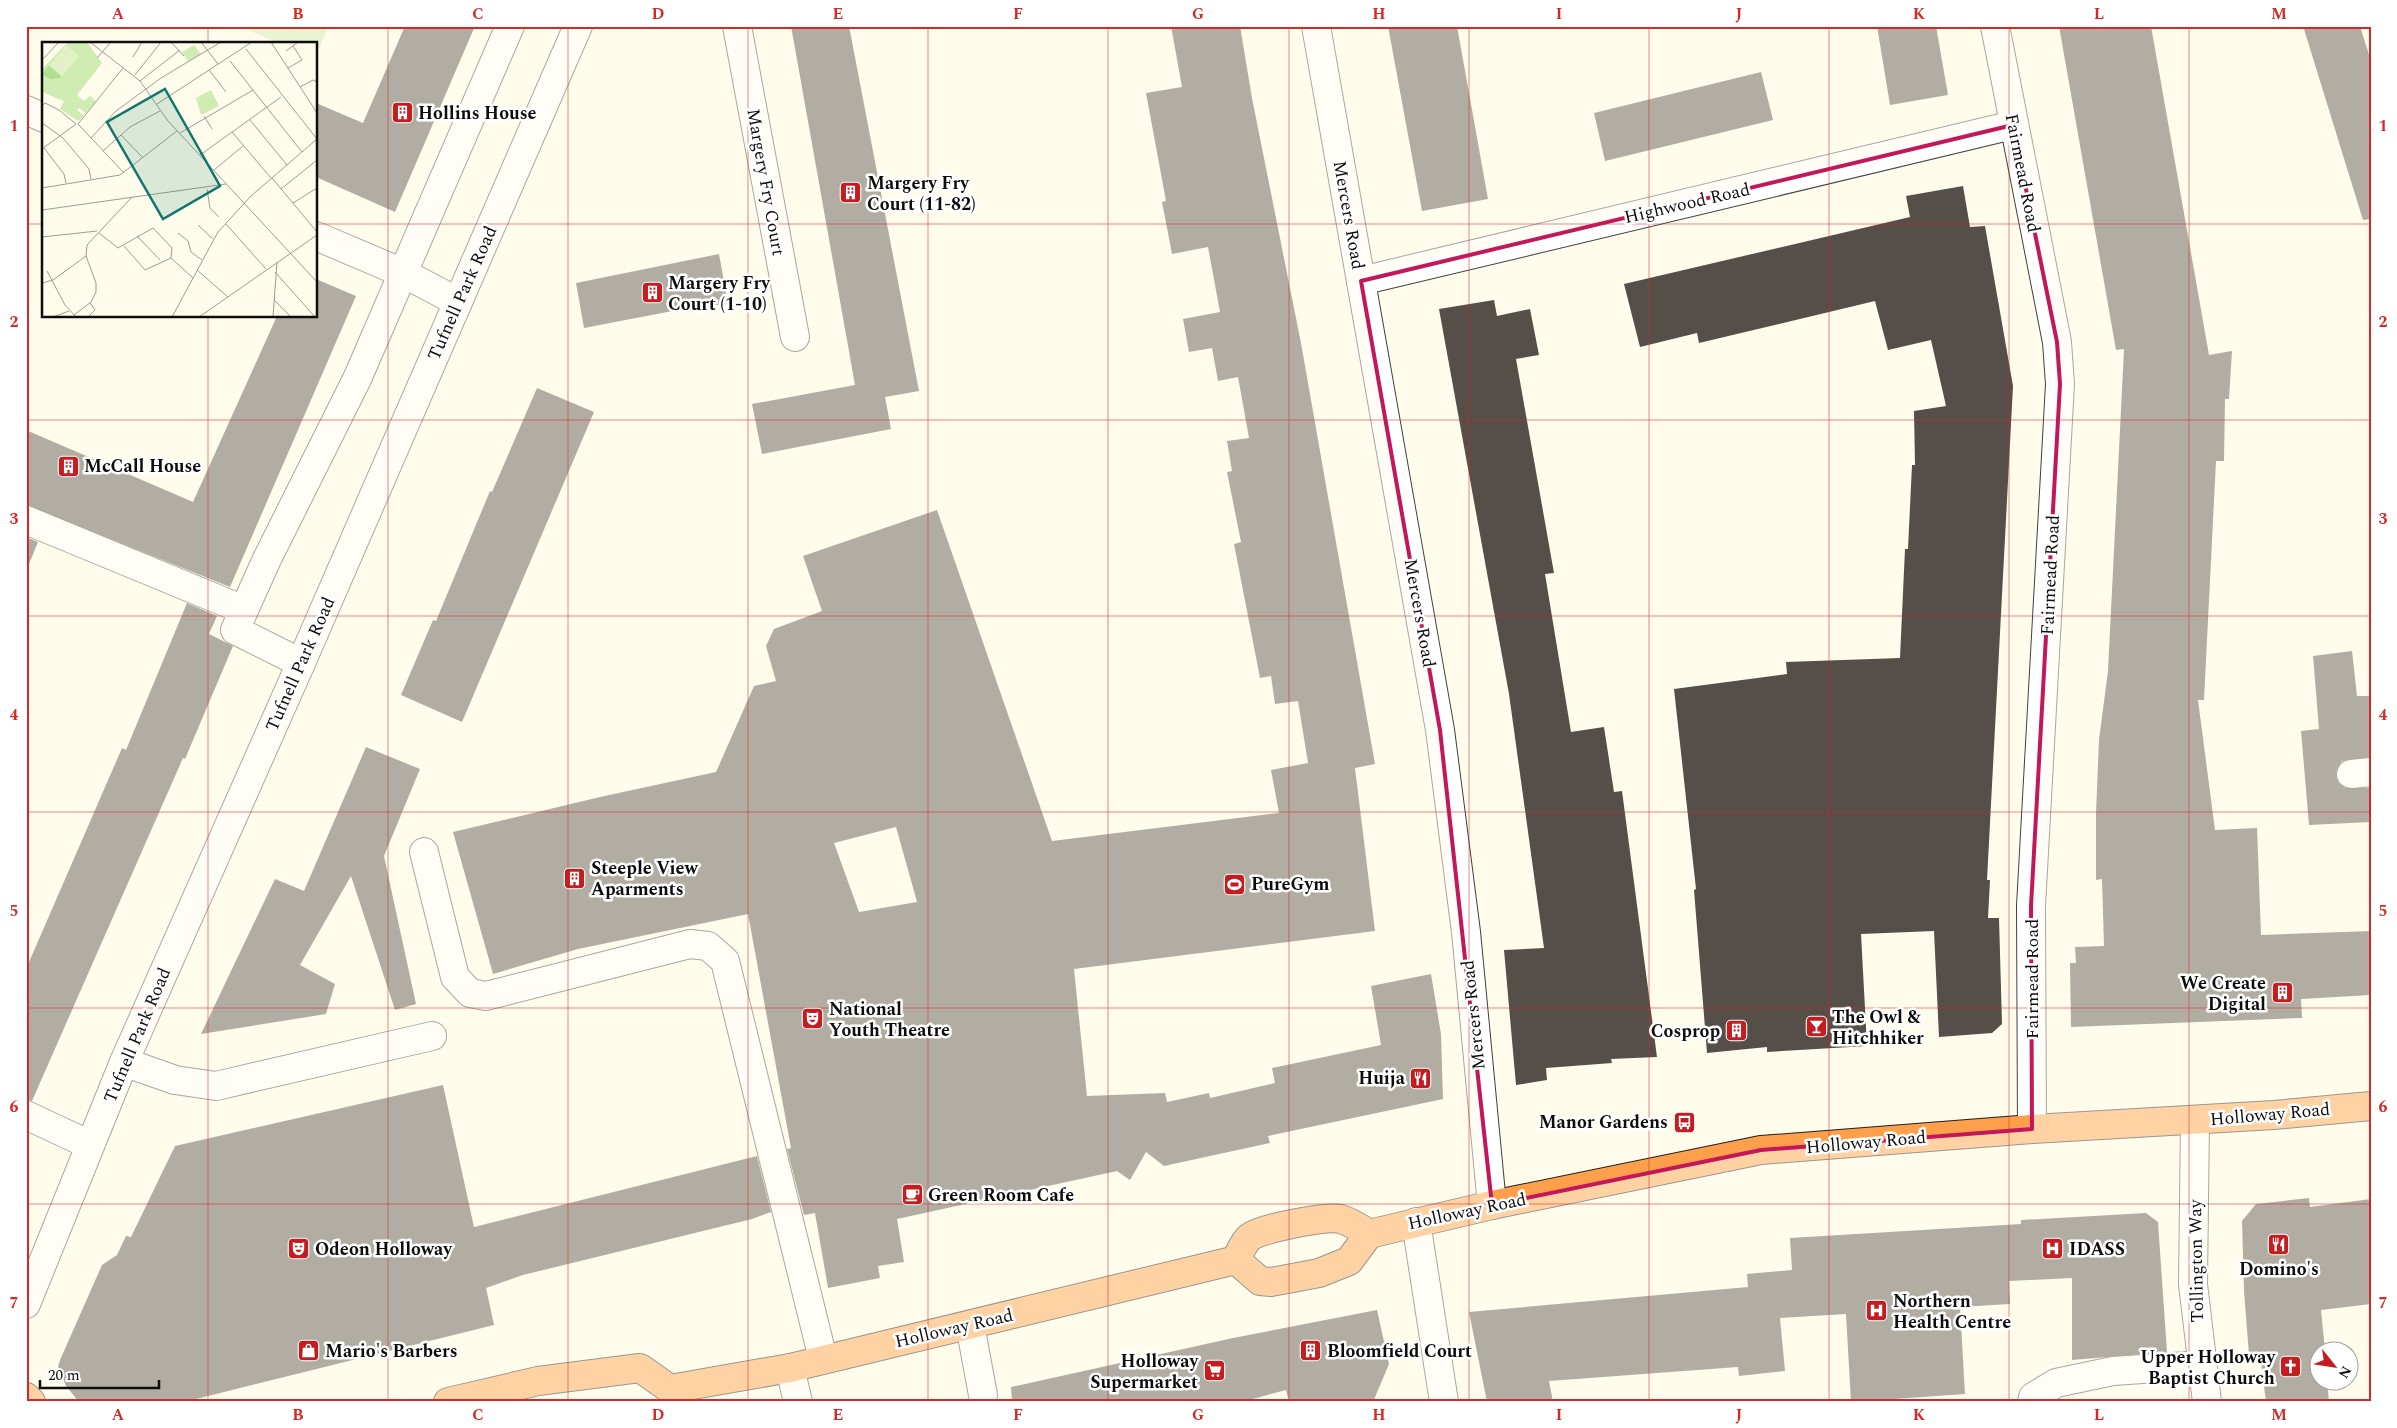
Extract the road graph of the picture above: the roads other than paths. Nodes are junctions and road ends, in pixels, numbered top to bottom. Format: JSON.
{"nodes":[{"id":1,"x":510,"y":26,"type":"edge"},
{"id":2,"x":578,"y":26,"type":"edge"},
{"id":3,"x":737,"y":26,"type":"edge"},
{"id":4,"x":1316,"y":26,"type":"edge"},
{"id":5,"x":1995,"y":26,"type":"edge"},
{"id":6,"x":26,"y":110,"type":"edge"},
{"id":7,"x":42,"y":117,"type":"edge"},
{"id":8,"x":2013,"y":125,"type":"junction"},
{"id":9,"x":318,"y":237,"type":"edge"},
{"id":10,"x":403,"y":273,"type":"junction"},
{"id":11,"x":1361,"y":282,"type":"junction"},
{"id":12,"x":458,"y":302,"type":"junction"},
{"id":13,"x":795,"y":337,"type":"dead end"},
{"id":14,"x":26,"y":520,"type":"edge"},
{"id":15,"x":244,"y":610,"type":"junction"},
{"id":16,"x":301,"y":663,"type":"junction"},
{"id":17,"x":424,"y":852,"type":"dead end"},
{"id":18,"x":432,"y":1036,"type":"dead end"},
{"id":19,"x":124,"y":1062,"type":"junction"},
{"id":20,"x":2371,"y":1106,"type":"edge"},
{"id":21,"x":26,"y":1115,"type":"edge"},
{"id":22,"x":2195,"y":1120,"type":"junction"},
{"id":23,"x":2032,"y":1129,"type":"junction"},
{"id":24,"x":90,"y":1145,"type":"junction"},
{"id":25,"x":1492,"y":1205,"type":"junction"},
{"id":26,"x":1416,"y":1222,"type":"junction"},
{"id":27,"x":1369,"y":1234,"type":"junction"},
{"id":28,"x":1236,"y":1260,"type":"junction"},
{"id":29,"x":26,"y":1304,"type":"edge"},
{"id":30,"x":970,"y":1325,"type":"junction"},
{"id":31,"x":823,"y":1359,"type":"junction"},
{"id":32,"x":2201,"y":1365,"type":"junction"},
{"id":33,"x":790,"y":1368,"type":"junction"},
{"id":34,"x":667,"y":1395,"type":"edge"},
{"id":35,"x":983,"y":1395,"type":"dead end"},
{"id":36,"x":26,"y":1397,"type":"edge"},
{"id":37,"x":31,"y":1402,"type":"edge"},
{"id":38,"x":448,"y":1402,"type":"edge"},
{"id":39,"x":798,"y":1402,"type":"edge"},
{"id":40,"x":1444,"y":1402,"type":"edge"},
{"id":41,"x":2032,"y":1402,"type":"edge"},
{"id":42,"x":2207,"y":1402,"type":"edge"}],
"edges":[{"from":1,"to":10,"type":"street"},
{"from":2,"to":12,"type":"street","name":"Tufnell Park Road"},
{"from":3,"to":13,"type":"street","name":"Margery Fry Court"},
{"from":4,"to":11,"type":"street","name":"Mercers Road"},
{"from":5,"to":8,"type":"street","name":"Fairmead Road"},
{"from":6,"to":7,"type":"street"},
{"from":8,"to":11,"type":"street","name":"Highwood Road"},
{"from":8,"to":23,"type":"street","name":"Fairmead Road"},
{"from":9,"to":10,"type":"street"},
{"from":10,"to":12,"type":"street"},
{"from":10,"to":15,"type":"street"},
{"from":11,"to":25,"type":"street","name":"Mercers Road"},
{"from":12,"to":16,"type":"street","name":"Tufnell Park Road"},
{"from":14,"to":15,"type":"street"},
{"from":15,"to":16,"type":"street"},
{"from":16,"to":19,"type":"street","name":"Tufnell Park Road"},
{"from":17,"to":31,"type":"street"},
{"from":18,"to":19,"type":"street"},
{"from":19,"to":24,"type":"street","name":"Tufnell Park Road"},
{"from":20,"to":22,"type":"highway","name":"Holloway Road"},
{"from":21,"to":24,"type":"street"},
{"from":22,"to":23,"type":"highway","name":"Holloway Road"},
{"from":22,"to":32,"type":"street","name":"Tollington Way"},
{"from":23,"to":25,"type":"highway","name":"Holloway Road"},
{"from":24,"to":29,"type":"street","name":"Tufnell Park Road"},
{"from":25,"to":26,"type":"highway","name":"Holloway Road"},
{"from":26,"to":27,"type":"highway","name":"Holloway Road"},
{"from":26,"to":40,"type":"street"},
{"from":27,"to":28,"type":"highway"},
{"from":27,"to":28,"type":"highway"},
{"from":28,"to":30,"type":"highway","name":"Holloway Road"},
{"from":30,"to":31,"type":"highway","name":"Holloway Road"},
{"from":30,"to":35,"type":"street"},
{"from":31,"to":33,"type":"highway","name":"Holloway Road"},
{"from":32,"to":41,"type":"street"},
{"from":32,"to":42,"type":"street","name":"Tollington Way"},
{"from":33,"to":34,"type":"highway","name":"Holloway Road"},
{"from":33,"to":39,"type":"street"},
{"from":34,"to":38,"type":"highway","name":"Holloway Road"},
{"from":36,"to":37,"type":"highway"}]}
